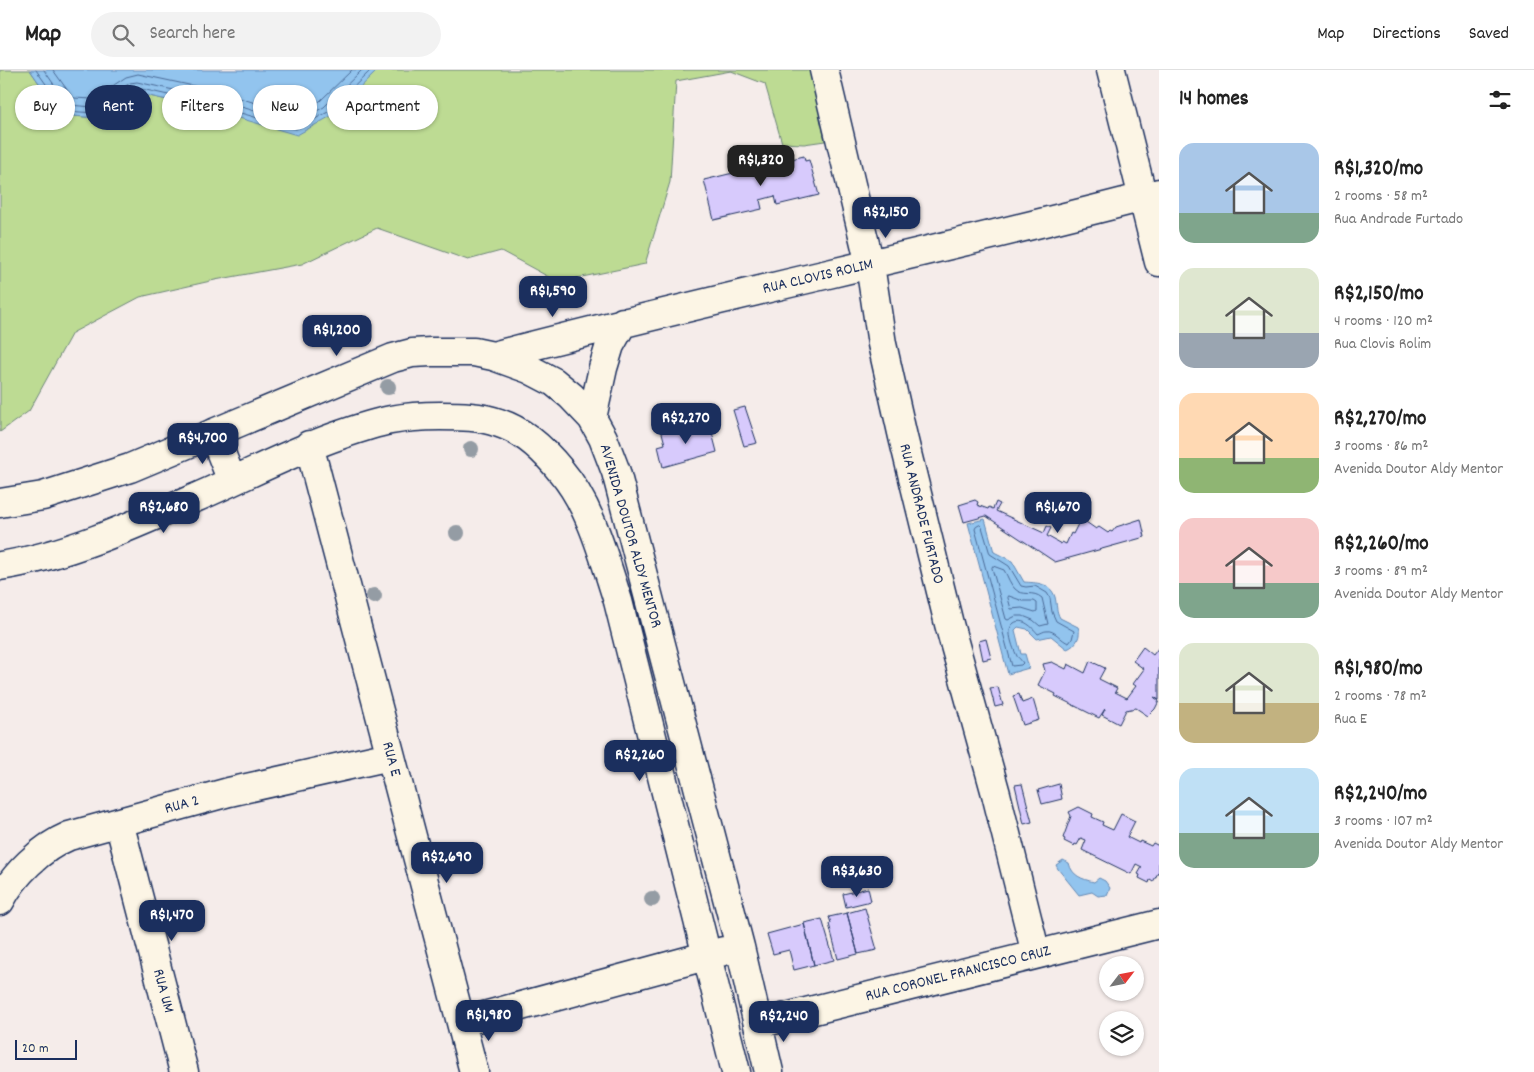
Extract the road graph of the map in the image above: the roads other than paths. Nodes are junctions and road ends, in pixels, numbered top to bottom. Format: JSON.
{"nodes":[{"id":1,"x":824,"y":70,"type":"edge"},
{"id":2,"x":1111,"y":70,"type":"edge"},
{"id":3,"x":1151,"y":195,"type":"edge"},
{"id":4,"x":1159,"y":262,"type":"edge"},
{"id":5,"x":870,"y":265,"type":"junction"},
{"id":6,"x":623,"y":322,"type":"junction"},
{"id":7,"x":493,"y":356,"type":"junction"},
{"id":8,"x":592,"y":418,"type":"junction"},
{"id":9,"x":213,"y":433,"type":"junction"},
{"id":10,"x":309,"y":445,"type":"junction"},
{"id":11,"x":232,"y":481,"type":"junction"},
{"id":12,"x":0,"y":503,"type":"edge"},
{"id":13,"x":0,"y":566,"type":"edge"},
{"id":14,"x":390,"y":756,"type":"junction"},
{"id":15,"x":119,"y":822,"type":"junction"},
{"id":16,"x":0,"y":901,"type":"edge"},
{"id":17,"x":1159,"y":924,"type":"edge"},
{"id":18,"x":740,"y":947,"type":"junction"},
{"id":19,"x":1036,"y":954,"type":"junction"},
{"id":20,"x":705,"y":956,"type":"junction"},
{"id":21,"x":462,"y":1022,"type":"junction"},
{"id":22,"x":758,"y":1024,"type":"junction"},
{"id":23,"x":184,"y":1072,"type":"edge"},
{"id":24,"x":474,"y":1072,"type":"edge"},
{"id":25,"x":736,"y":1072,"type":"edge"},
{"id":26,"x":769,"y":1072,"type":"edge"}],
"edges":[{"from":1,"to":5,"type":"street","name":"RUA ANDRADE FURTADO"},
{"from":2,"to":3,"type":"street"},
{"from":3,"to":4,"type":"street"},
{"from":3,"to":5,"type":"street","name":"RUA CLOVIS ROLIM"},
{"from":5,"to":6,"type":"street","name":"RUA CLOVIS ROLIM"},
{"from":5,"to":19,"type":"street","name":"RUA ANDRADE FURTADO"},
{"from":6,"to":7,"type":"street","name":"RUA CLOVIS ROLIM"},
{"from":6,"to":8,"type":"street"},
{"from":7,"to":8,"type":"street","name":"AVENIDA DOUTOR ALDY MENTOR"},
{"from":7,"to":9,"type":"street","name":"AVENIDA DOUTOR ALDY MENTOR"},
{"from":8,"to":18,"type":"street","name":"AVENIDA DOUTOR ALDY MENTOR"},
{"from":9,"to":11,"type":"street"},
{"from":9,"to":12,"type":"street","name":"AVENIDA DOUTOR ALDY MENTOR"},
{"from":10,"to":11,"type":"street","name":"AVENIDA DOUTOR ALDY MENTOR"},
{"from":10,"to":14,"type":"street","name":"RUA E"},
{"from":10,"to":20,"type":"street","name":"AVENIDA DOUTOR ALDY MENTOR"},
{"from":11,"to":13,"type":"street","name":"AVENIDA DOUTOR ALDY MENTOR"},
{"from":14,"to":15,"type":"street","name":"RUA 2"},
{"from":14,"to":21,"type":"street","name":"RUA E"},
{"from":15,"to":16,"type":"street","name":"RUA 2"},
{"from":15,"to":23,"type":"street","name":"RUA UM"},
{"from":17,"to":19,"type":"street","name":"RUA CORONEL FRANCISCO CRUZ"},
{"from":18,"to":20,"type":"street"},
{"from":18,"to":22,"type":"street","name":"AVENIDA DOUTOR ALDY MENTOR"},
{"from":19,"to":22,"type":"street","name":"RUA CORONEL FRANCISCO CRUZ"},
{"from":20,"to":21,"type":"street"},
{"from":20,"to":25,"type":"street","name":"AVENIDA DOUTOR ALDY MENTOR"},
{"from":21,"to":24,"type":"street","name":"RUA E"},
{"from":22,"to":26,"type":"street","name":"AVENIDA DOUTOR ALDY MENTOR"}]}
